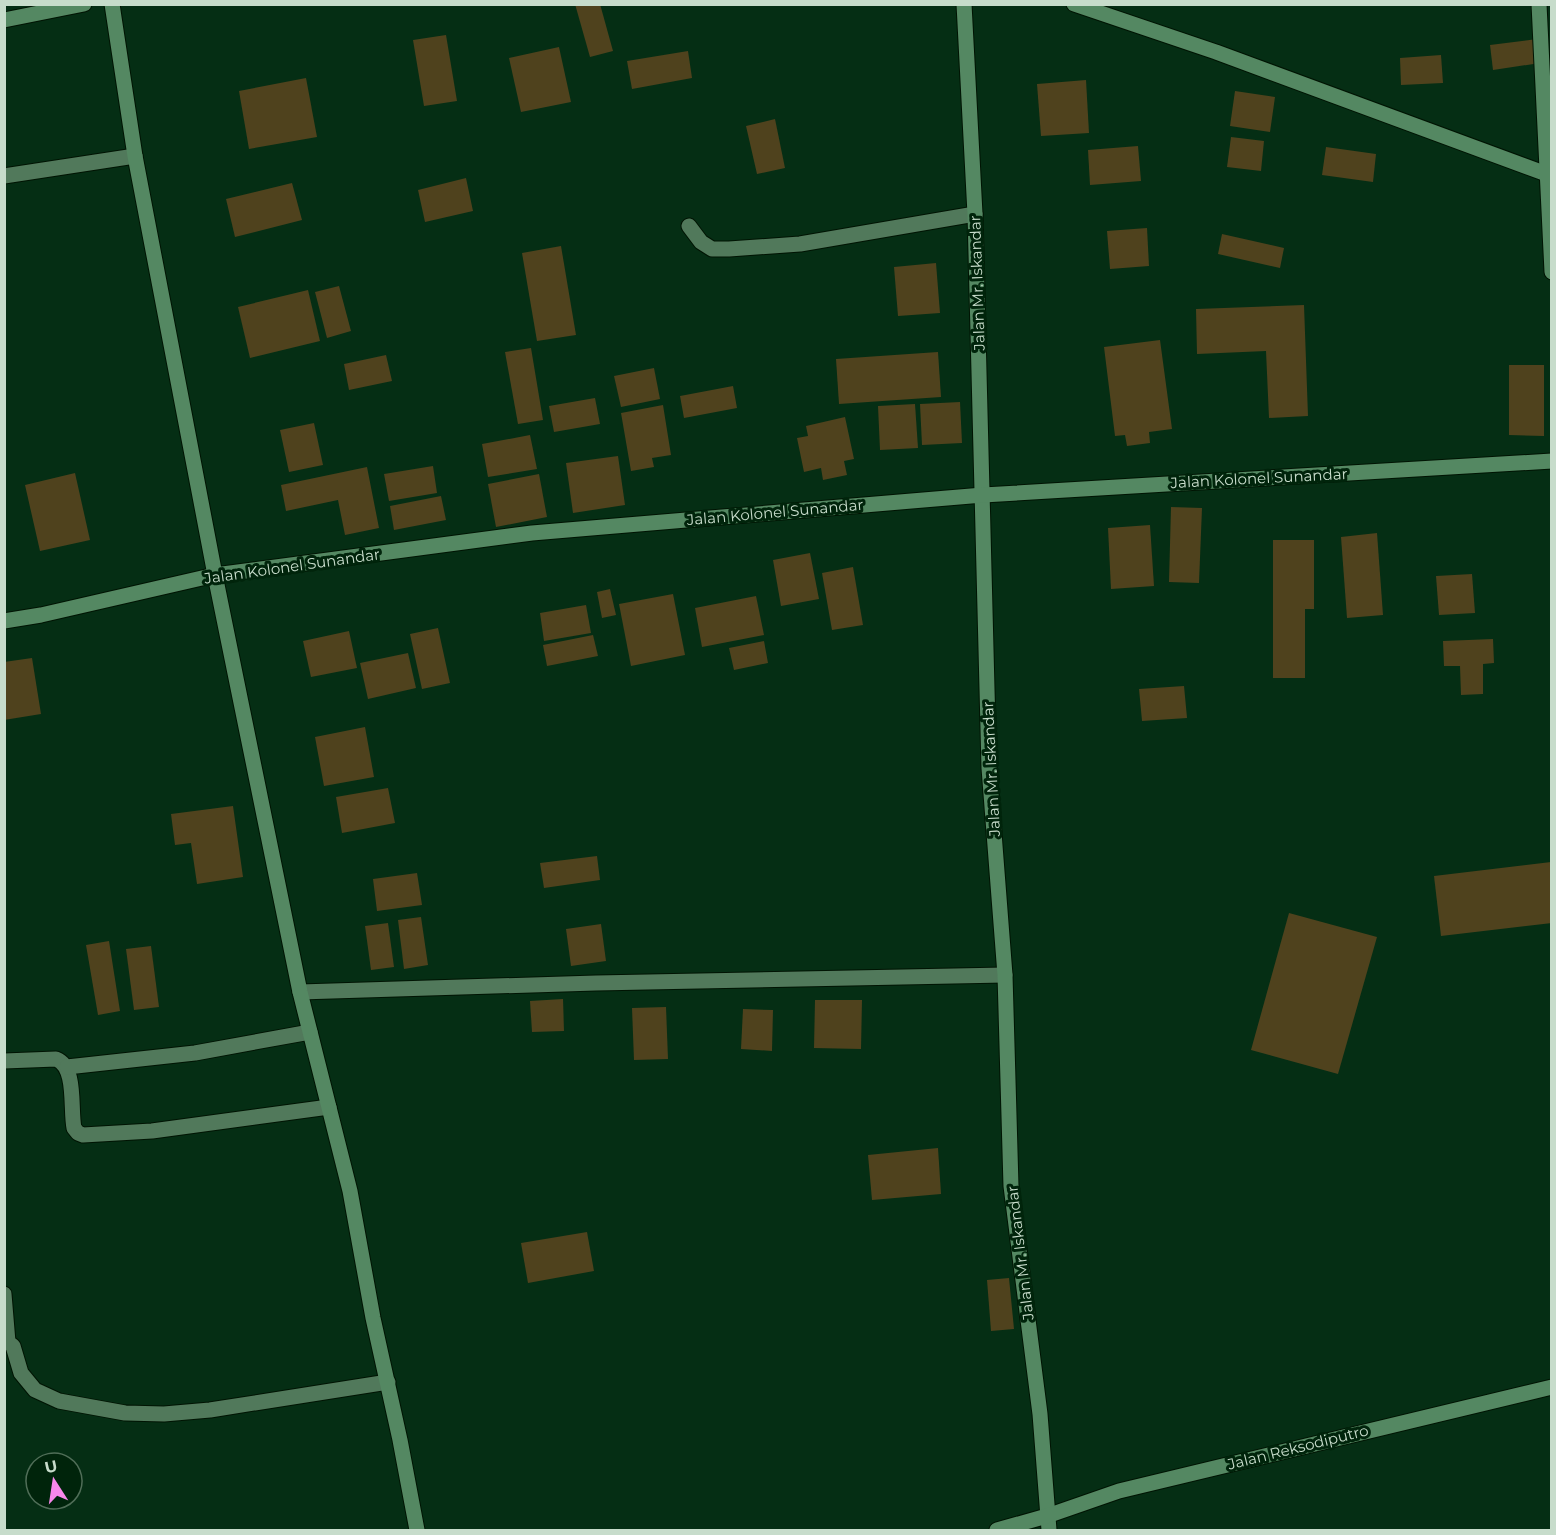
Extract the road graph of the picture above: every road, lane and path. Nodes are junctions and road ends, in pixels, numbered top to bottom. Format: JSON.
{"nodes":[{"id":1,"x":84,"y":4,"type":"edge"},
{"id":2,"x":112,"y":4,"type":"edge"},
{"id":3,"x":964,"y":4,"type":"edge"},
{"id":4,"x":1074,"y":4,"type":"edge"},
{"id":5,"x":1539,"y":4,"type":"edge"},
{"id":6,"x":4,"y":20,"type":"edge"},
{"id":7,"x":135,"y":156,"type":"junction"},
{"id":8,"x":4,"y":176,"type":"edge"},
{"id":9,"x":1549,"y":176,"type":"edge"},
{"id":10,"x":975,"y":214,"type":"junction"},
{"id":11,"x":689,"y":226,"type":"dead end"},
{"id":12,"x":1551,"y":272,"type":"edge"},
{"id":13,"x":1551,"y":461,"type":"edge"},
{"id":14,"x":983,"y":495,"type":"junction"},
{"id":15,"x":214,"y":575,"type":"junction"},
{"id":16,"x":4,"y":621,"type":"edge"},
{"id":17,"x":1005,"y":975,"type":"junction"},
{"id":18,"x":300,"y":993,"type":"junction"},
{"id":19,"x":310,"y":1032,"type":"junction"},
{"id":20,"x":4,"y":1061,"type":"edge"},
{"id":21,"x":66,"y":1067,"type":"junction"},
{"id":22,"x":329,"y":1107,"type":"junction"},
{"id":23,"x":4,"y":1294,"type":"edge"},
{"id":24,"x":6,"y":1342,"type":"edge"},
{"id":25,"x":388,"y":1382,"type":"junction"},
{"id":26,"x":1551,"y":1387,"type":"edge"},
{"id":27,"x":1048,"y":1523,"type":"edge"},
{"id":28,"x":417,"y":1530,"type":"edge"},
{"id":29,"x":997,"y":1530,"type":"edge"}],
"edges":[{"from":1,"to":6,"type":"main road"},
{"from":2,"to":7,"type":"main road"},
{"from":3,"to":10,"type":"main road","name":"Jalan Mr. Iskandar"},
{"from":4,"to":9,"type":"main road"},
{"from":5,"to":9,"type":"main road"},
{"from":7,"to":8,"type":"street"},
{"from":7,"to":15,"type":"main road"},
{"from":9,"to":12,"type":"main road"},
{"from":10,"to":11,"type":"street"},
{"from":10,"to":14,"type":"main road","name":"Jalan Mr. Iskandar"},
{"from":13,"to":14,"type":"main road","name":"Jalan Kolonel Sunandar"},
{"from":14,"to":15,"type":"main road","name":"Jalan Kolonel Sunandar"},
{"from":14,"to":17,"type":"main road","name":"Jalan Mr. Iskandar"},
{"from":15,"to":16,"type":"main road","name":"Jalan Kolonel Sunandar"},
{"from":15,"to":18,"type":"main road"},
{"from":17,"to":18,"type":"street"},
{"from":17,"to":27,"type":"main road","name":"Jalan Mr. Iskandar"},
{"from":18,"to":19,"type":"main road"},
{"from":19,"to":21,"type":"street"},
{"from":19,"to":22,"type":"main road"},
{"from":20,"to":21,"type":"street"},
{"from":21,"to":22,"type":"street"},
{"from":22,"to":25,"type":"main road"},
{"from":23,"to":24,"type":"street"},
{"from":24,"to":25,"type":"street"},
{"from":25,"to":28,"type":"main road"},
{"from":26,"to":27,"type":"main road","name":"Jalan Reksodiputro"},
{"from":27,"to":29,"type":"main road","name":"Jalan Reksodiputro"}]}
